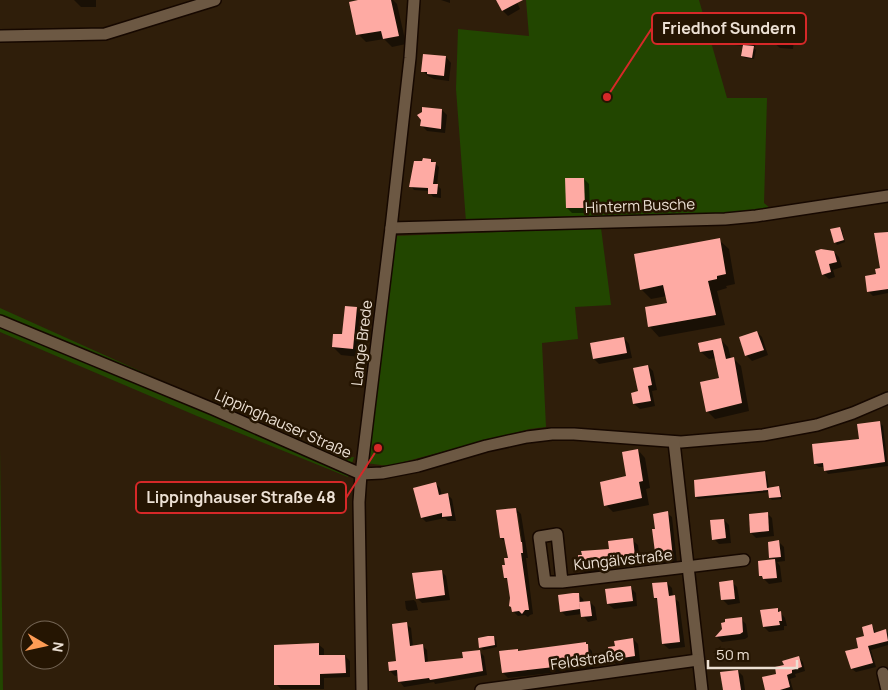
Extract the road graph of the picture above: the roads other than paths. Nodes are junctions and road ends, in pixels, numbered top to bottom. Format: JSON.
{"nodes":[{"id":1,"x":215,"y":0,"type":"edge"},
{"id":2,"x":414,"y":0,"type":"edge"},
{"id":3,"x":0,"y":36,"type":"edge"},
{"id":4,"x":888,"y":196,"type":"edge"},
{"id":5,"x":391,"y":228,"type":"junction"},
{"id":6,"x":0,"y":322,"type":"edge"},
{"id":7,"x":888,"y":398,"type":"edge"},
{"id":8,"x":674,"y":442,"type":"junction"},
{"id":9,"x":361,"y":474,"type":"junction"},
{"id":10,"x":744,"y":560,"type":"dead end"},
{"id":11,"x":688,"y":568,"type":"junction"},
{"id":12,"x":562,"y":582,"type":"dead end"},
{"id":13,"x":698,"y":660,"type":"junction"},
{"id":14,"x":883,"y":673,"type":"dead end"},
{"id":15,"x":362,"y":690,"type":"edge"},
{"id":16,"x":481,"y":690,"type":"edge"},
{"id":17,"x":702,"y":690,"type":"edge"},
{"id":18,"x":887,"y":690,"type":"edge"}],
"edges":[{"from":1,"to":3,"type":"street"},
{"from":2,"to":5,"type":"street","name":"Lange Brede"},
{"from":4,"to":5,"type":"street","name":"Hinterm Busche"},
{"from":5,"to":9,"type":"street","name":"Lange Brede"},
{"from":6,"to":9,"type":"street","name":"Lippinghauser Straße"},
{"from":7,"to":8,"type":"street","name":"Lippinghauser Straße"},
{"from":8,"to":9,"type":"street","name":"Lippinghauser Straße"},
{"from":8,"to":11,"type":"street"},
{"from":9,"to":15,"type":"street","name":"Lange Brede"},
{"from":10,"to":11,"type":"street","name":"Kungälvstraße"},
{"from":11,"to":12,"type":"street","name":"Kungälvstraße"},
{"from":11,"to":13,"type":"street"},
{"from":13,"to":16,"type":"street","name":"Feldstraße"},
{"from":13,"to":17,"type":"street"},
{"from":14,"to":18,"type":"street"}]}
